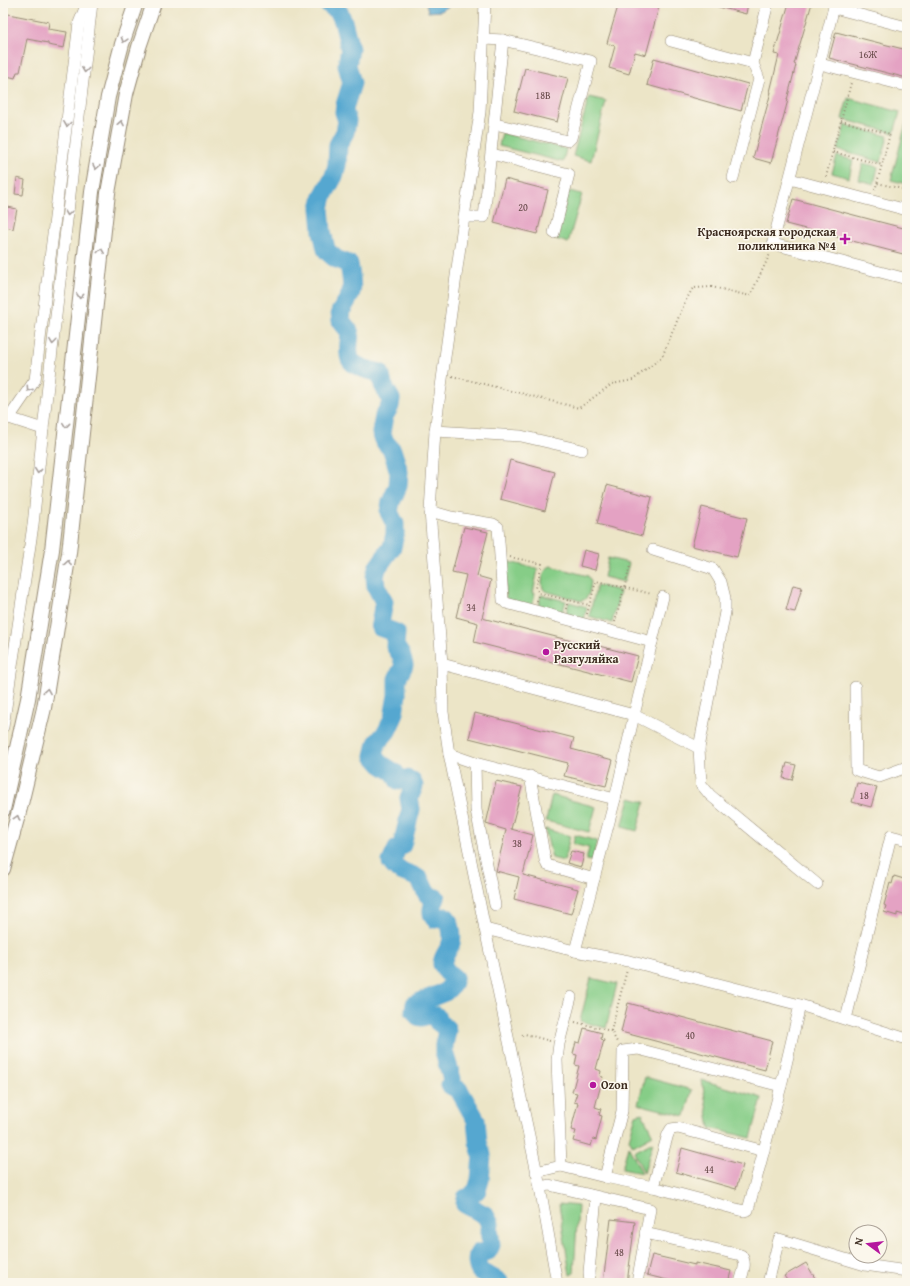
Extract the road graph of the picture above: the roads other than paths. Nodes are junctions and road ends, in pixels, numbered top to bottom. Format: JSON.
{"nodes":[{"id":1,"x":87,"y":3,"type":"edge"},
{"id":2,"x":92,"y":3,"type":"edge"},
{"id":3,"x":136,"y":3,"type":"edge"},
{"id":4,"x":154,"y":3,"type":"edge"},
{"id":5,"x":485,"y":3,"type":"edge"},
{"id":6,"x":768,"y":3,"type":"edge"},
{"id":7,"x":834,"y":6,"type":"edge"},
{"id":8,"x":907,"y":28,"type":"edge"},
{"id":9,"x":484,"y":39,"type":"junction"},
{"id":10,"x":503,"y":40,"type":"junction"},
{"id":11,"x":671,"y":42,"type":"dead end"},
{"id":12,"x":753,"y":63,"type":"junction"},
{"id":13,"x":820,"y":64,"type":"junction"},
{"id":14,"x":907,"y":86,"type":"edge"},
{"id":15,"x":495,"y":124,"type":"junction"},
{"id":16,"x":492,"y":154,"type":"junction"},
{"id":17,"x":733,"y":178,"type":"dead end"},
{"id":18,"x":790,"y":179,"type":"junction"},
{"id":19,"x":907,"y":210,"type":"edge"},
{"id":20,"x":464,"y":217,"type":"junction"},
{"id":21,"x":554,"y":233,"type":"dead end"},
{"id":22,"x":907,"y":279,"type":"edge"},
{"id":23,"x":6,"y":417,"type":"edge"},
{"id":24,"x":42,"y":429,"type":"junction"},
{"id":25,"x":435,"y":431,"type":"junction"},
{"id":26,"x":582,"y":450,"type":"dead end"},
{"id":27,"x":430,"y":511,"type":"junction"},
{"id":28,"x":653,"y":550,"type":"dead end"},
{"id":29,"x":663,"y":597,"type":"road end"},
{"id":30,"x":652,"y":642,"type":"junction"},
{"id":31,"x":442,"y":664,"type":"junction"},
{"id":32,"x":855,"y":687,"type":"dead end"},
{"id":33,"x":634,"y":715,"type":"junction"},
{"id":34,"x":3,"y":727,"type":"edge"},
{"id":35,"x":699,"y":748,"type":"junction"},
{"id":36,"x":450,"y":754,"type":"junction"},
{"id":37,"x":475,"y":763,"type":"junction"},
{"id":38,"x":907,"y":766,"type":"edge"},
{"id":39,"x":530,"y":776,"type":"junction"},
{"id":40,"x":615,"y":800,"type":"junction"},
{"id":41,"x":3,"y":810,"type":"edge"},
{"id":42,"x":907,"y":840,"type":"edge"},
{"id":43,"x":3,"y":869,"type":"edge"},
{"id":44,"x":594,"y":879,"type":"junction"},
{"id":45,"x":817,"y":884,"type":"dead end"},
{"id":46,"x":495,"y":906,"type":"dead end"},
{"id":47,"x":485,"y":929,"type":"junction"},
{"id":48,"x":575,"y":951,"type":"junction"},
{"id":49,"x":571,"y":997,"type":"dead end"},
{"id":50,"x":800,"y":1005,"type":"junction"},
{"id":51,"x":846,"y":1019,"type":"junction"},
{"id":52,"x":907,"y":1039,"type":"edge"},
{"id":53,"x":781,"y":1086,"type":"junction"},
{"id":54,"x":764,"y":1151,"type":"junction"},
{"id":55,"x":561,"y":1166,"type":"junction"},
{"id":56,"x":536,"y":1172,"type":"junction"},
{"id":57,"x":605,"y":1177,"type":"junction"},
{"id":58,"x":540,"y":1188,"type":"junction"},
{"id":59,"x":653,"y":1188,"type":"junction"},
{"id":60,"x":596,"y":1197,"type":"junction"},
{"id":61,"x":645,"y":1233,"type":"junction"},
{"id":62,"x":907,"y":1271,"type":"edge"},
{"id":63,"x":557,"y":1283,"type":"edge"},
{"id":64,"x":590,"y":1283,"type":"edge"},
{"id":65,"x":637,"y":1283,"type":"edge"},
{"id":66,"x":740,"y":1283,"type":"edge"},
{"id":67,"x":768,"y":1283,"type":"edge"}],
"edges":[{"from":1,"to":23,"type":"street","one_way":true},
{"from":2,"to":24,"type":"street","one_way":true},
{"from":3,"to":41,"type":"main road","one_way":true},
{"from":43,"to":4,"type":"main road","one_way":true},
{"from":5,"to":9,"type":"street"},
{"from":6,"to":12,"type":"street"},
{"from":7,"to":8,"type":"street"},
{"from":7,"to":13,"type":"street"},
{"from":9,"to":10,"type":"street"},
{"from":9,"to":20,"type":"street"},
{"from":10,"to":15,"type":"street"},
{"from":10,"to":15,"type":"street"},
{"from":11,"to":12,"type":"street"},
{"from":12,"to":17,"type":"street"},
{"from":13,"to":14,"type":"street"},
{"from":13,"to":18,"type":"street"},
{"from":15,"to":16,"type":"street"},
{"from":16,"to":20,"type":"street"},
{"from":16,"to":21,"type":"street"},
{"from":18,"to":19,"type":"street"},
{"from":18,"to":22,"type":"street"},
{"from":20,"to":25,"type":"street"},
{"from":23,"to":24,"type":"street"},
{"from":24,"to":34,"type":"street","one_way":true},
{"from":25,"to":26,"type":"street"},
{"from":25,"to":27,"type":"street"},
{"from":27,"to":30,"type":"street"},
{"from":27,"to":31,"type":"street"},
{"from":28,"to":35,"type":"street"},
{"from":29,"to":30,"type":"street"},
{"from":30,"to":33,"type":"street"},
{"from":31,"to":33,"type":"street"},
{"from":31,"to":36,"type":"street"},
{"from":32,"to":38,"type":"street"},
{"from":33,"to":35,"type":"street"},
{"from":33,"to":40,"type":"street"},
{"from":35,"to":45,"type":"street"},
{"from":36,"to":37,"type":"street"},
{"from":36,"to":47,"type":"street"},
{"from":37,"to":39,"type":"street"},
{"from":37,"to":46,"type":"street"},
{"from":39,"to":40,"type":"street"},
{"from":39,"to":44,"type":"street"},
{"from":40,"to":44,"type":"street"},
{"from":42,"to":51,"type":"street"},
{"from":44,"to":48,"type":"street"},
{"from":47,"to":48,"type":"street"},
{"from":47,"to":56,"type":"street"},
{"from":48,"to":50,"type":"street"},
{"from":49,"to":55,"type":"street"},
{"from":50,"to":51,"type":"street"},
{"from":50,"to":53,"type":"street"},
{"from":51,"to":52,"type":"street"},
{"from":53,"to":54,"type":"street"},
{"from":53,"to":57,"type":"street"},
{"from":54,"to":59,"type":"street"},
{"from":54,"to":59,"type":"street"},
{"from":55,"to":56,"type":"street"},
{"from":55,"to":57,"type":"street"},
{"from":56,"to":58,"type":"street"},
{"from":57,"to":59,"type":"street"},
{"from":58,"to":60,"type":"street"},
{"from":58,"to":63,"type":"street"},
{"from":60,"to":61,"type":"street"},
{"from":60,"to":64,"type":"street"},
{"from":61,"to":65,"type":"street"},
{"from":61,"to":66,"type":"street"},
{"from":62,"to":67,"type":"street"}]}
